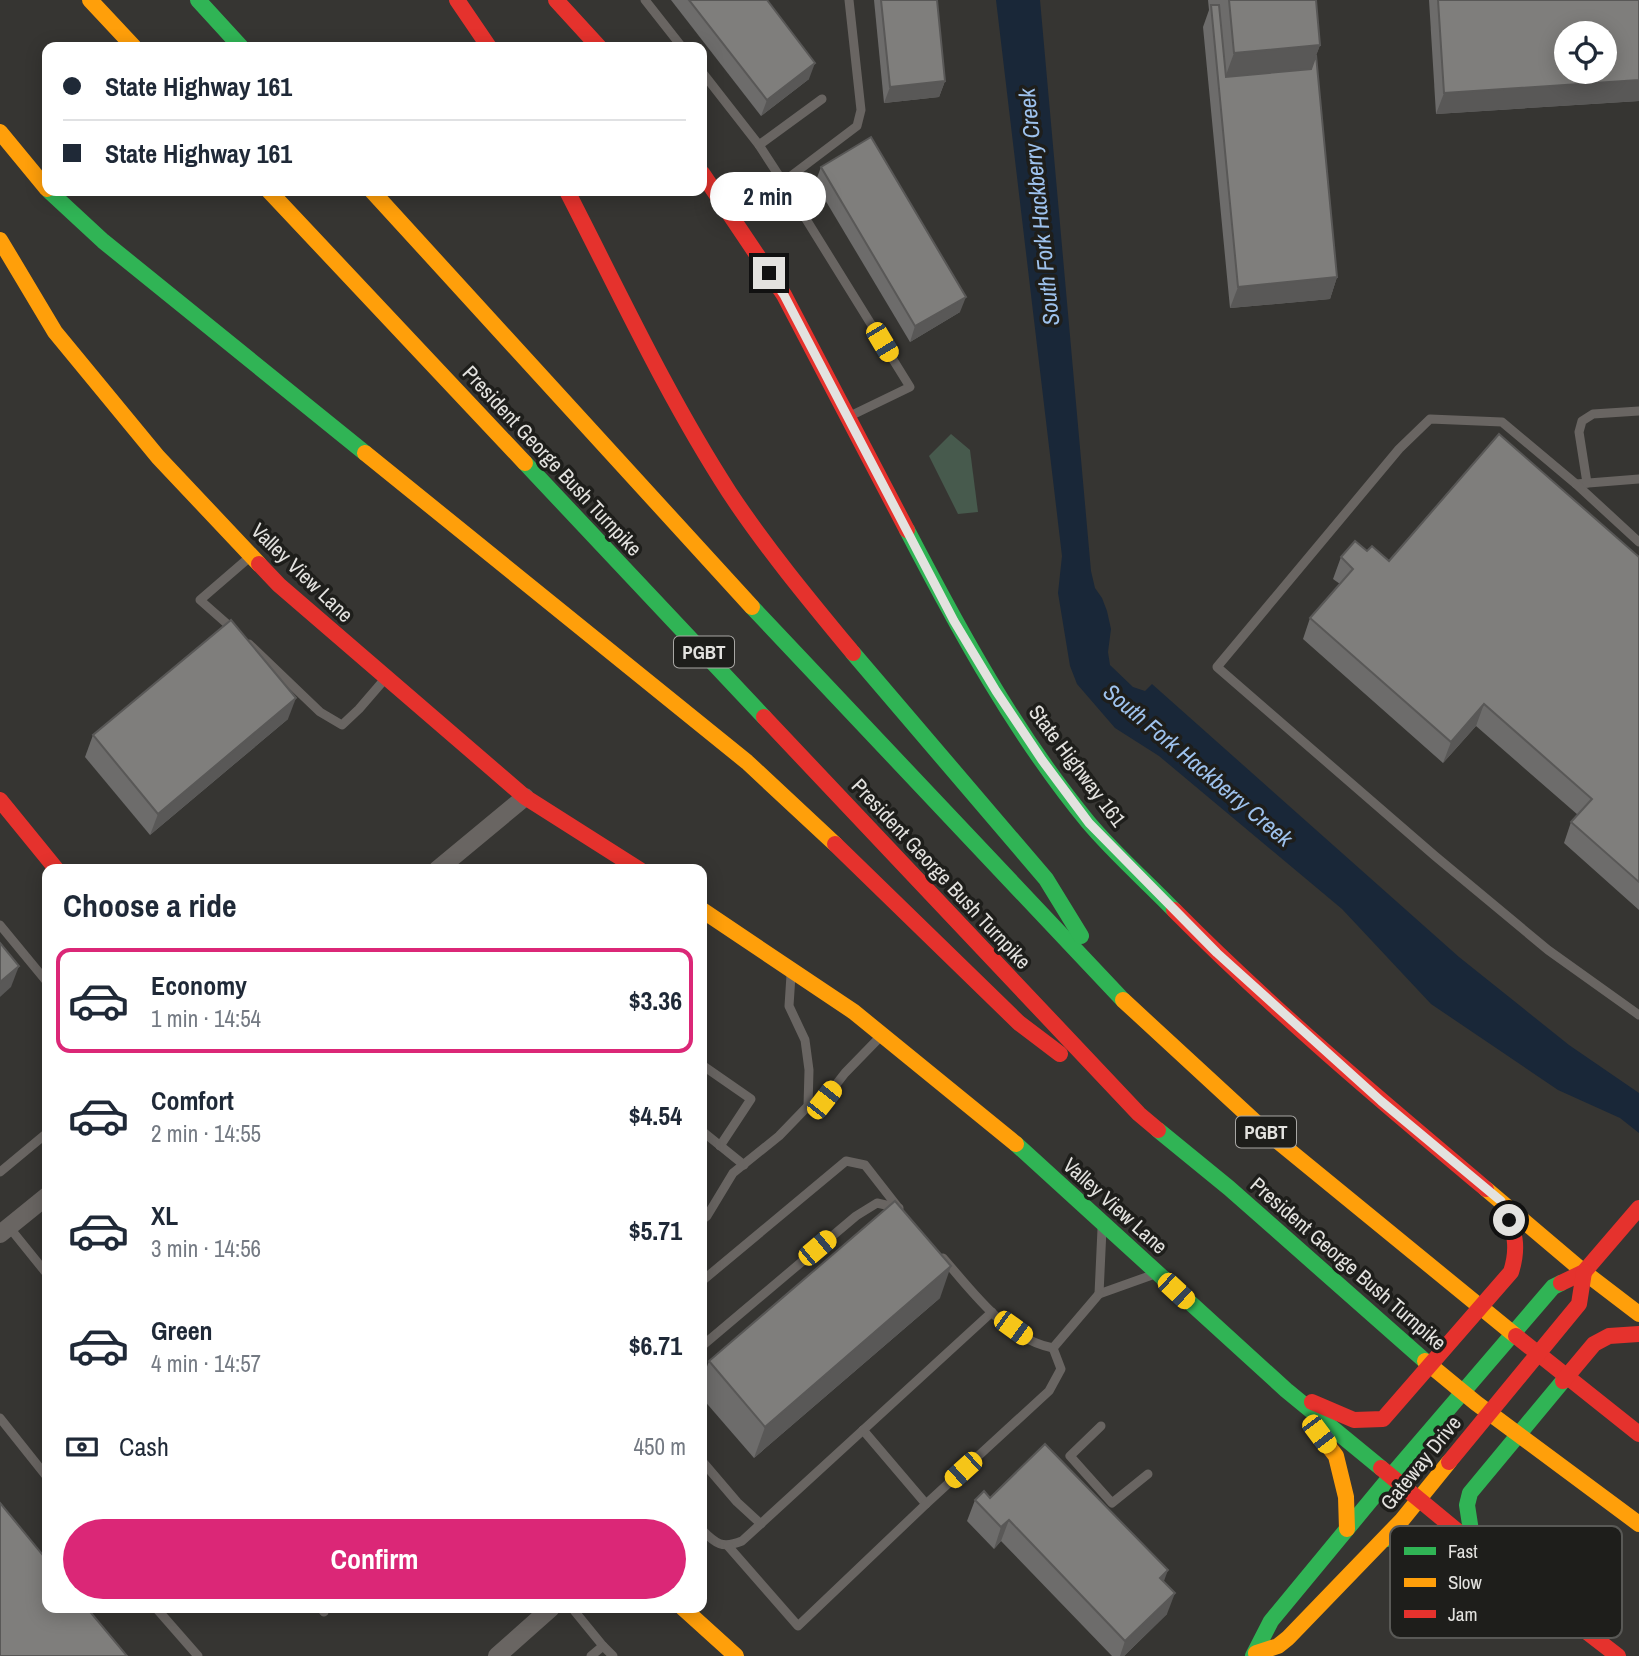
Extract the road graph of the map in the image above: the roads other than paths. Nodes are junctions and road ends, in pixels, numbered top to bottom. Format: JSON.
{"nodes":[{"id":1,"x":90,"y":0,"type":"edge"},
{"id":2,"x":198,"y":0,"type":"edge"},
{"id":3,"x":457,"y":0,"type":"edge"},
{"id":4,"x":556,"y":0,"type":"edge"},
{"id":5,"x":645,"y":0,"type":"edge"},
{"id":6,"x":849,"y":0,"type":"edge"},
{"id":7,"x":129,"y":42,"type":"edge"},
{"id":8,"x":236,"y":42,"type":"edge"},
{"id":9,"x":486,"y":42,"type":"edge"},
{"id":10,"x":594,"y":42,"type":"edge"},
{"id":11,"x":678,"y":42,"type":"edge"},
{"id":12,"x":707,"y":78,"type":"edge"},
{"id":13,"x":822,"y":99,"type":"dead end"},
{"id":14,"x":0,"y":131,"type":"edge"},
{"id":15,"x":759,"y":145,"type":"junction"},
{"id":16,"x":707,"y":180,"type":"edge"},
{"id":17,"x":783,"y":182,"type":"junction"},
{"id":18,"x":42,"y":183,"type":"edge"},
{"id":19,"x":54,"y":196,"type":"edge"},
{"id":20,"x":274,"y":196,"type":"edge"},
{"id":21,"x":377,"y":196,"type":"edge"},
{"id":22,"x":570,"y":196,"type":"edge"},
{"id":23,"x":0,"y":240,"type":"edge"},
{"id":24,"x":1639,"y":411,"type":"edge"},
{"id":25,"x":847,"y":417,"type":"junction"},
{"id":26,"x":1639,"y":479,"type":"edge"},
{"id":27,"x":1587,"y":483,"type":"junction"},
{"id":28,"x":1576,"y":484,"type":"junction"},
{"id":29,"x":1639,"y":542,"type":"edge"},
{"id":30,"x":251,"y":556,"type":"junction"},
{"id":31,"x":385,"y":678,"type":"junction"},
{"id":32,"x":526,"y":797,"type":"junction"},
{"id":33,"x":0,"y":800,"type":"edge"},
{"id":34,"x":52,"y":864,"type":"edge"},
{"id":35,"x":444,"y":864,"type":"edge"},
{"id":36,"x":631,"y":864,"type":"edge"},
{"id":37,"x":707,"y":913,"type":"edge"},
{"id":38,"x":0,"y":925,"type":"edge"},
{"id":39,"x":791,"y":970,"type":"junction"},
{"id":40,"x":42,"y":976,"type":"edge"},
{"id":41,"x":1117,"y":995,"type":"junction"},
{"id":42,"x":1639,"y":1015,"type":"edge"},
{"id":43,"x":883,"y":1035,"type":"junction"},
{"id":44,"x":707,"y":1068,"type":"edge"},
{"id":45,"x":807,"y":1106,"type":"junction"},
{"id":46,"x":1139,"y":1114,"type":"junction"},
{"id":47,"x":707,"y":1135,"type":"edge"},
{"id":48,"x":42,"y":1137,"type":"edge"},
{"id":49,"x":720,"y":1146,"type":"junction"},
{"id":50,"x":744,"y":1165,"type":"junction"},
{"id":51,"x":0,"y":1172,"type":"edge"},
{"id":52,"x":42,"y":1200,"type":"edge"},
{"id":53,"x":1501,"y":1201,"type":"junction"},
{"id":54,"x":897,"y":1206,"type":"junction"},
{"id":55,"x":1639,"y":1208,"type":"edge"},
{"id":56,"x":707,"y":1212,"type":"edge"},
{"id":57,"x":905,"y":1216,"type":"edge"},
{"id":58,"x":1103,"y":1224,"type":"junction"},
{"id":59,"x":4,"y":1231,"type":"edge"},
{"id":60,"x":940,"y":1254,"type":"edge"},
{"id":61,"x":42,"y":1269,"type":"edge"},
{"id":62,"x":1584,"y":1272,"type":"junction"},
{"id":63,"x":1157,"y":1273,"type":"junction"},
{"id":64,"x":707,"y":1278,"type":"edge"},
{"id":65,"x":1099,"y":1294,"type":"junction"},
{"id":66,"x":992,"y":1312,"type":"junction"},
{"id":67,"x":1639,"y":1314,"type":"edge"},
{"id":68,"x":1639,"y":1334,"type":"edge"},
{"id":69,"x":707,"y":1342,"type":"edge"},
{"id":70,"x":1053,"y":1348,"type":"junction"},
{"id":71,"x":1286,"y":1390,"type":"junction"},
{"id":72,"x":0,"y":1418,"type":"edge"},
{"id":73,"x":1101,"y":1426,"type":"dead end"},
{"id":74,"x":863,"y":1430,"type":"junction"},
{"id":75,"x":1639,"y":1434,"type":"edge"},
{"id":76,"x":707,"y":1467,"type":"edge"},
{"id":77,"x":42,"y":1471,"type":"edge"},
{"id":78,"x":1148,"y":1474,"type":"dead end"},
{"id":79,"x":1390,"y":1477,"type":"junction"},
{"id":80,"x":1419,"y":1500,"type":"junction"},
{"id":81,"x":926,"y":1504,"type":"junction"},
{"id":82,"x":761,"y":1524,"type":"junction"},
{"id":83,"x":1639,"y":1524,"type":"edge"},
{"id":84,"x":1396,"y":1526,"type":"edge"},
{"id":85,"x":1450,"y":1526,"type":"edge"},
{"id":86,"x":1470,"y":1526,"type":"edge"},
{"id":87,"x":1347,"y":1530,"type":"junction"},
{"id":88,"x":1390,"y":1533,"type":"edge"},
{"id":89,"x":707,"y":1535,"type":"edge"},
{"id":90,"x":1390,"y":1538,"type":"edge"},
{"id":91,"x":1385,"y":1539,"type":"junction"},
{"id":92,"x":728,"y":1546,"type":"junction"},
{"id":93,"x":160,"y":1613,"type":"edge"},
{"id":94,"x":545,"y":1613,"type":"edge"},
{"id":95,"x":576,"y":1613,"type":"edge"},
{"id":96,"x":689,"y":1613,"type":"edge"},
{"id":97,"x":1594,"y":1638,"type":"edge"},
{"id":98,"x":603,"y":1646,"type":"junction"},
{"id":99,"x":1255,"y":1655,"type":"edge"},
{"id":100,"x":198,"y":1656,"type":"edge"},
{"id":101,"x":497,"y":1656,"type":"edge"},
{"id":102,"x":591,"y":1656,"type":"edge"},
{"id":103,"x":612,"y":1656,"type":"edge"},
{"id":104,"x":736,"y":1656,"type":"edge"},
{"id":105,"x":1618,"y":1656,"type":"edge"}],
"edges":[{"from":1,"to":7,"type":"main road"},
{"from":2,"to":8,"type":"main road"},
{"from":3,"to":9,"type":"main road"},
{"from":4,"to":10,"type":"main road"},
{"from":5,"to":11,"type":"lane"},
{"from":6,"to":17,"type":"lane"},
{"from":12,"to":15,"type":"lane"},
{"from":13,"to":15,"type":"lane"},
{"from":14,"to":18,"type":"main road"},
{"from":15,"to":17,"type":"lane"},
{"from":16,"to":25,"type":"main road","name":"State Highway 161"},
{"from":17,"to":25,"type":"lane"},
{"from":19,"to":46,"type":"main road"},
{"from":20,"to":46,"type":"main road","name":"President George Bush Turnpike","number":"PGBT"},
{"from":21,"to":41,"type":"main road","name":"President George Bush Turnpike","number":"PGBT"},
{"from":22,"to":41,"type":"main road"},
{"from":23,"to":30,"type":"main road","name":"Valley View Lane"},
{"from":24,"to":27,"type":"lane"},
{"from":25,"to":53,"type":"main road","name":"State Highway 161"},
{"from":26,"to":27,"type":"lane"},
{"from":27,"to":28,"type":"lane"},
{"from":28,"to":29,"type":"lane"},
{"from":28,"to":42,"type":"lane"},
{"from":30,"to":31,"type":"main road","name":"Valley View Lane"},
{"from":30,"to":31,"type":"lane"},
{"from":31,"to":32,"type":"main road","name":"Valley View Lane"},
{"from":32,"to":35,"type":"street"},
{"from":32,"to":36,"type":"main road","name":"Valley View Lane"},
{"from":33,"to":34,"type":"main road"},
{"from":37,"to":39,"type":"main road","name":"Valley View Lane"},
{"from":38,"to":40,"type":"lane"},
{"from":39,"to":43,"type":"main road","name":"Valley View Lane"},
{"from":39,"to":45,"type":"lane"},
{"from":41,"to":75,"type":"main road","name":"President George Bush Turnpike","number":"PGBT"},
{"from":43,"to":45,"type":"lane"},
{"from":43,"to":58,"type":"main road","name":"Valley View Lane"},
{"from":44,"to":49,"type":"lane"},
{"from":45,"to":50,"type":"lane"},
{"from":46,"to":83,"type":"main road","name":"President George Bush Turnpike","number":"PGBT"},
{"from":47,"to":49,"type":"lane"},
{"from":48,"to":51,"type":"lane"},
{"from":49,"to":50,"type":"lane"},
{"from":50,"to":56,"type":"lane"},
{"from":52,"to":59,"type":"street"},
{"from":53,"to":62,"type":"main road","name":"State Highway 161"},
{"from":53,"to":71,"type":"main road"},
{"from":54,"to":57,"type":"lane"},
{"from":54,"to":64,"type":"lane"},
{"from":54,"to":69,"type":"lane"},
{"from":55,"to":62,"type":"main road","name":"Gateway Drive"},
{"from":58,"to":63,"type":"main road","name":"Valley View Lane"},
{"from":58,"to":65,"type":"lane"},
{"from":59,"to":61,"type":"lane"},
{"from":60,"to":66,"type":"lane"},
{"from":62,"to":67,"type":"main road","name":"State Highway 161"},
{"from":62,"to":79,"type":"main road","name":"Gateway Drive"},
{"from":62,"to":80,"type":"main road","name":"Gateway Drive"},
{"from":63,"to":65,"type":"lane"},
{"from":63,"to":71,"type":"main road","name":"Valley View Lane"},
{"from":65,"to":70,"type":"lane"},
{"from":66,"to":70,"type":"lane"},
{"from":66,"to":74,"type":"lane"},
{"from":68,"to":86,"type":"main road"},
{"from":70,"to":81,"type":"lane"},
{"from":71,"to":79,"type":"main road","name":"Valley View Lane"},
{"from":71,"to":87,"type":"main road"},
{"from":72,"to":77,"type":"lane"},
{"from":73,"to":78,"type":"lane"},
{"from":74,"to":81,"type":"lane"},
{"from":74,"to":82,"type":"lane"},
{"from":76,"to":82,"type":"lane"},
{"from":79,"to":80,"type":"main road","name":"Valley View Lane"},
{"from":79,"to":87,"type":"main road","name":"Gateway Drive"},
{"from":80,"to":84,"type":"main road","name":"Gateway Drive"},
{"from":80,"to":85,"type":"main road","name":"Valley View Lane"},
{"from":81,"to":92,"type":"lane"},
{"from":82,"to":92,"type":"lane"},
{"from":87,"to":99,"type":"main road","name":"Gateway Drive"},
{"from":88,"to":91,"type":"main road","name":"Gateway Drive"},
{"from":89,"to":92,"type":"lane"},
{"from":90,"to":91,"type":"main road"},
{"from":91,"to":99,"type":"main road","name":"Gateway Drive"},
{"from":93,"to":100,"type":"lane"},
{"from":94,"to":101,"type":"street"},
{"from":95,"to":98,"type":"lane"},
{"from":96,"to":104,"type":"main road"},
{"from":97,"to":105,"type":"main road","name":"Valley View Lane"},
{"from":98,"to":102,"type":"lane"},
{"from":98,"to":103,"type":"lane"}]}
